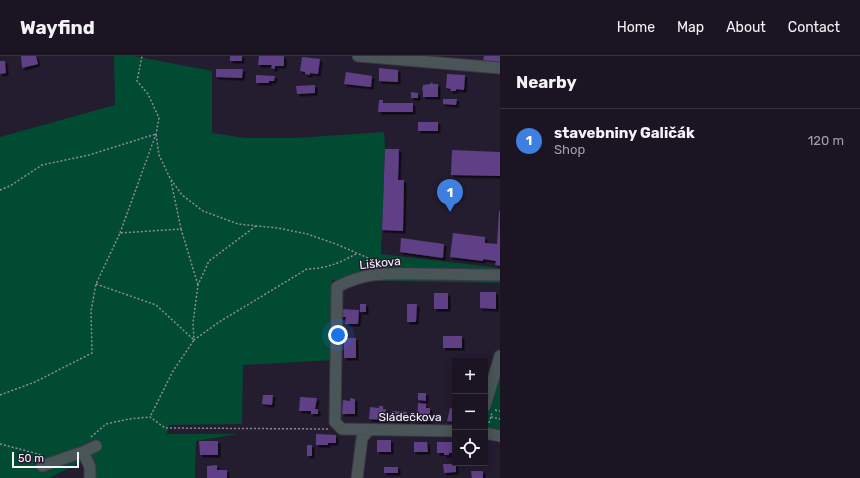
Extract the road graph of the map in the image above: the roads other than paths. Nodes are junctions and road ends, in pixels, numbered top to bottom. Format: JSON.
{"nodes":[{"id":1,"x":358,"y":56,"type":"edge"},
{"id":2,"x":425,"y":59,"type":"edge"},
{"id":3,"x":500,"y":68,"type":"edge"},
{"id":4,"x":500,"y":275,"type":"edge"},
{"id":5,"x":500,"y":356,"type":"edge"},
{"id":6,"x":489,"y":408,"type":"edge"},
{"id":7,"x":369,"y":430,"type":"junction"},
{"id":8,"x":452,"y":431,"type":"edge"},
{"id":9,"x":488,"y":433,"type":"edge"},
{"id":10,"x":500,"y":436,"type":"edge"},
{"id":11,"x":92,"y":442,"type":"road end"},
{"id":12,"x":83,"y":452,"type":"junction"},
{"id":13,"x":44,"y":461,"type":"road end"},
{"id":14,"x":90,"y":478,"type":"edge"},
{"id":15,"x":357,"y":478,"type":"edge"}],
"edges":[{"from":1,"to":2,"type":"street"},
{"from":2,"to":3,"type":"street"},
{"from":4,"to":7,"type":"street","name":"Liškova"},
{"from":5,"to":6,"type":"street"},
{"from":7,"to":8,"type":"street","name":"Sládečkova"},
{"from":7,"to":15,"type":"street","name":"Sládečkova"},
{"from":9,"to":10,"type":"street"},
{"from":11,"to":12,"type":"street"},
{"from":12,"to":13,"type":"street"},
{"from":12,"to":14,"type":"street"}]}
